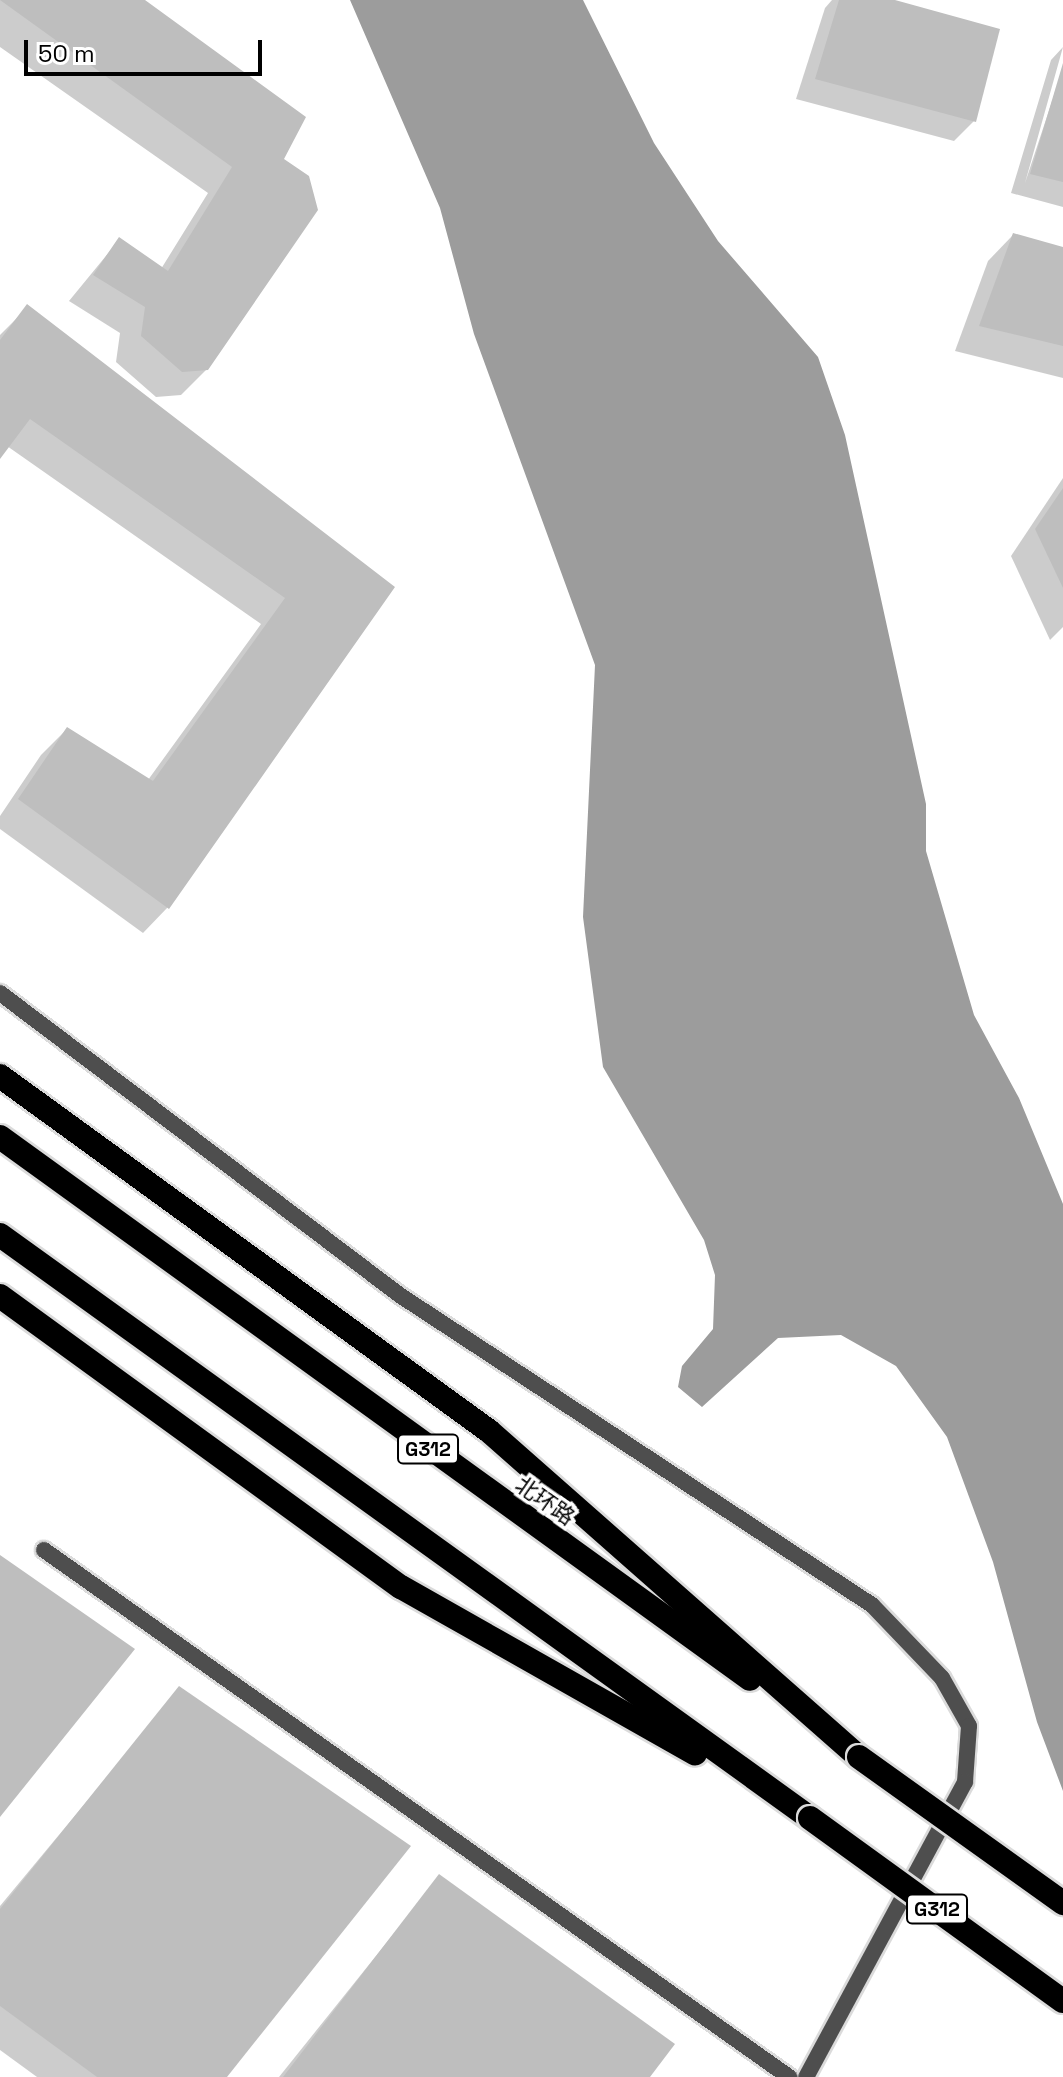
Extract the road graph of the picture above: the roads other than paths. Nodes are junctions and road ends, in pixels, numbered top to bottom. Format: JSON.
{"nodes":[{"id":1,"x":0,"y":993,"type":"edge"},
{"id":2,"x":0,"y":1076,"type":"edge"},
{"id":3,"x":0,"y":1137,"type":"edge"},
{"id":4,"x":0,"y":1235,"type":"edge"},
{"id":5,"x":0,"y":1296,"type":"edge"},
{"id":6,"x":44,"y":1550,"type":"dead end"},
{"id":7,"x":859,"y":1757,"type":"junction"},
{"id":8,"x":810,"y":1818,"type":"junction"},
{"id":9,"x":1063,"y":1903,"type":"edge"},
{"id":10,"x":1063,"y":2001,"type":"edge"},
{"id":11,"x":789,"y":2077,"type":"edge"},
{"id":12,"x":806,"y":2077,"type":"edge"}],
"edges":[{"from":1,"to":12,"type":"street"},
{"from":2,"to":7,"type":"highway"},
{"from":3,"to":7,"type":"highway","name":"北环路","number":"G312"},
{"from":4,"to":8,"type":"highway","number":"G312"},
{"from":5,"to":8,"type":"highway"},
{"from":6,"to":11,"type":"street"},
{"from":7,"to":9,"type":"highway","name":"北环路","number":"G312","bridge":true},
{"from":8,"to":10,"type":"highway","number":"G312","bridge":true}]}
